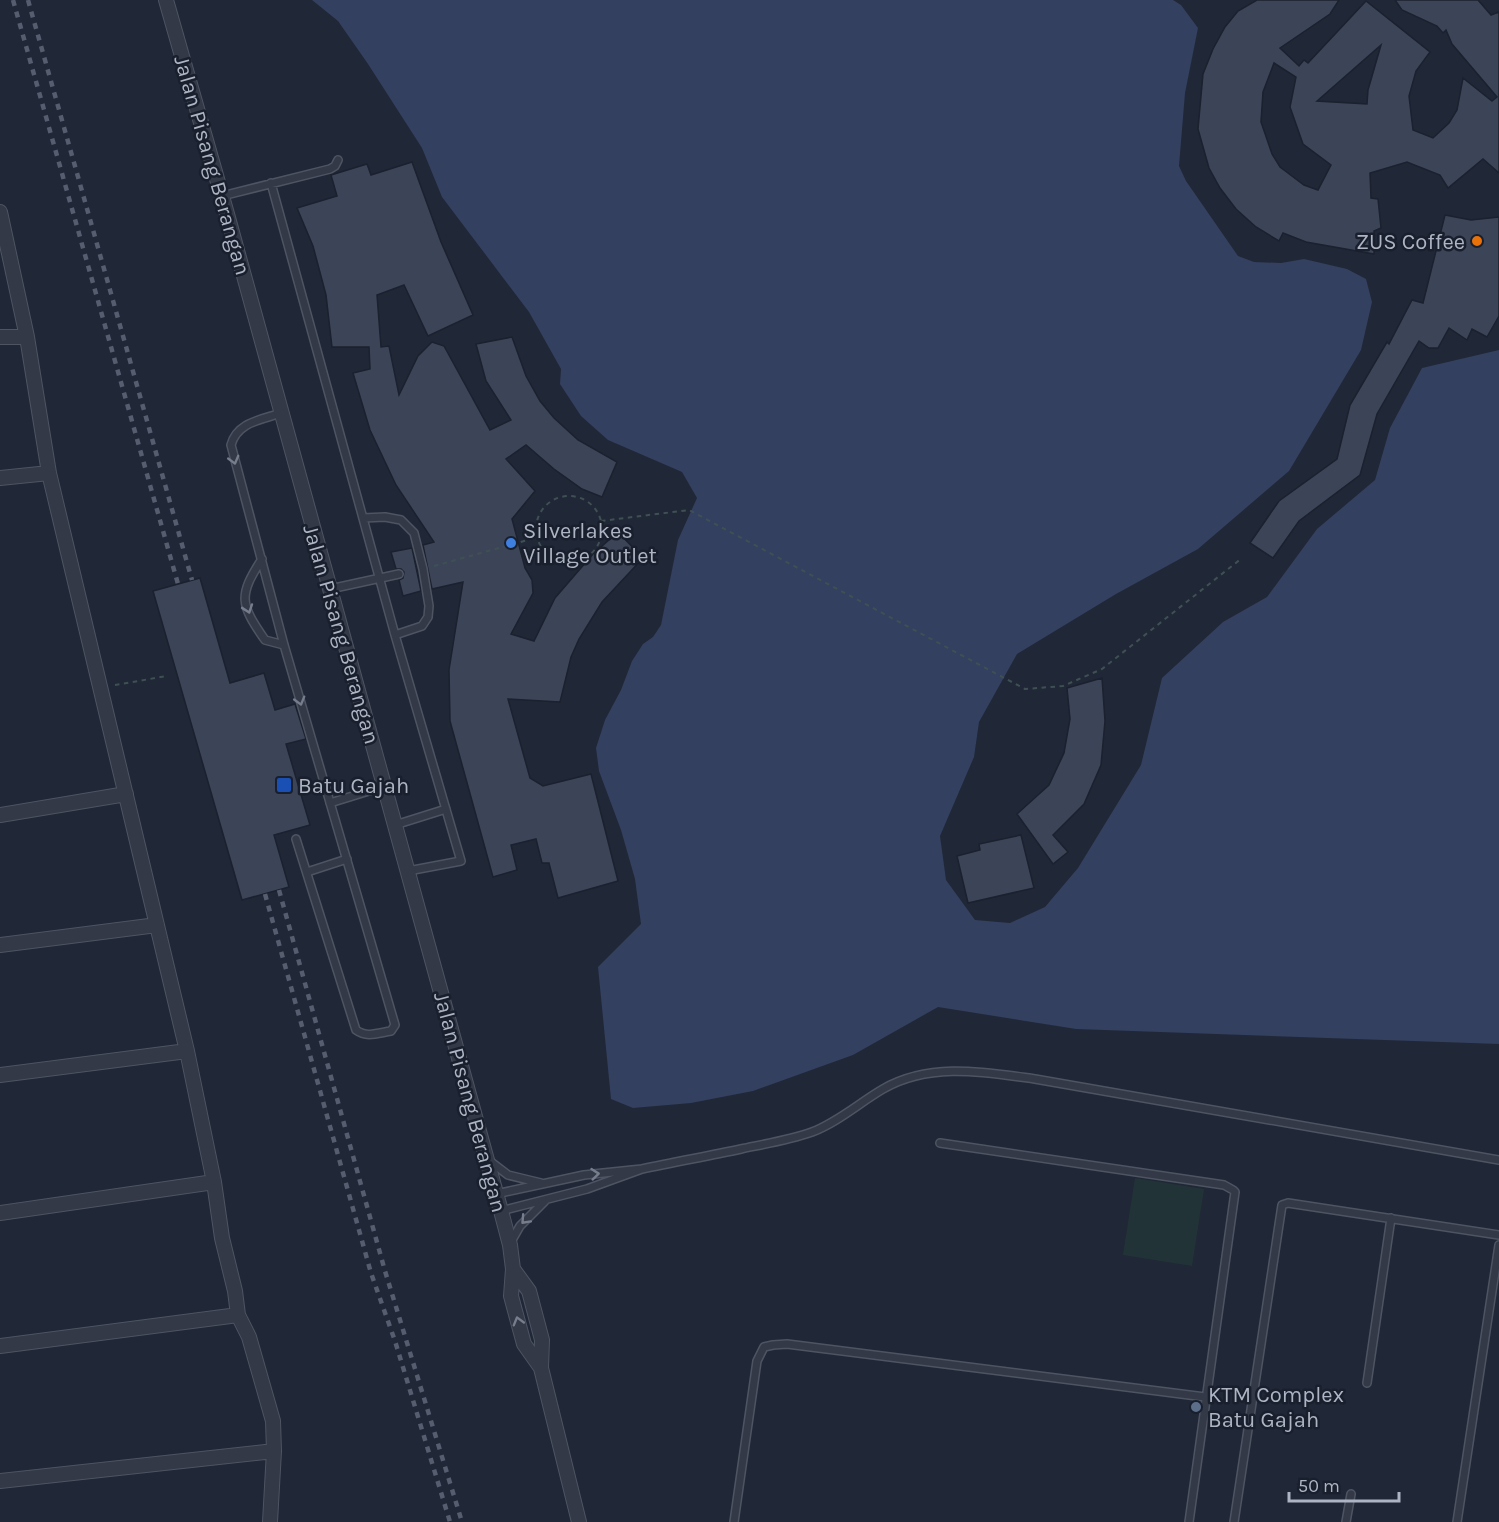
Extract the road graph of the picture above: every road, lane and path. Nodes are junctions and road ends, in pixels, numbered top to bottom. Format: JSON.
{"nodes":[{"id":1,"x":166,"y":0,"type":"edge"},
{"id":2,"x":338,"y":160,"type":"dead end"},
{"id":3,"x":271,"y":183,"type":"junction"},
{"id":4,"x":222,"y":196,"type":"junction"},
{"id":5,"x":0,"y":212,"type":"edge"},
{"id":6,"x":0,"y":337,"type":"edge"},
{"id":7,"x":27,"y":337,"type":"junction"},
{"id":8,"x":281,"y":413,"type":"junction"},
{"id":9,"x":49,"y":473,"type":"junction"},
{"id":10,"x":0,"y":478,"type":"edge"},
{"id":11,"x":363,"y":518,"type":"junction"},
{"id":12,"x":601,"y":521,"type":"junction"},
{"id":13,"x":536,"y":538,"type":"junction"},
{"id":14,"x":1242,"y":558,"type":"dead end"},
{"id":15,"x":262,"y":559,"type":"junction"},
{"id":16,"x":423,"y":569,"type":"junction"},
{"id":17,"x":399,"y":574,"type":"dead end"},
{"id":18,"x":380,"y":578,"type":"junction"},
{"id":19,"x":330,"y":589,"type":"junction"},
{"id":20,"x":395,"y":635,"type":"junction"},
{"id":21,"x":284,"y":645,"type":"junction"},
{"id":22,"x":167,"y":676,"type":"dead end"},
{"id":23,"x":100,"y":688,"type":"junction"},
{"id":24,"x":385,"y":786,"type":"junction"},
{"id":25,"x":126,"y":794,"type":"junction"},
{"id":26,"x":330,"y":803,"type":"junction"},
{"id":27,"x":446,"y":809,"type":"junction"},
{"id":28,"x":0,"y":815,"type":"edge"},
{"id":29,"x":395,"y":825,"type":"junction"},
{"id":30,"x":297,"y":839,"type":"dead end"},
{"id":31,"x":347,"y":860,"type":"junction"},
{"id":32,"x":408,"y":871,"type":"junction"},
{"id":33,"x":307,"y":872,"type":"junction"},
{"id":34,"x":157,"y":925,"type":"junction"},
{"id":35,"x":0,"y":945,"type":"edge"},
{"id":36,"x":187,"y":1051,"type":"junction"},
{"id":37,"x":0,"y":1075,"type":"edge"},
{"id":38,"x":940,"y":1143,"type":"dead end"},
{"id":39,"x":486,"y":1156,"type":"junction"},
{"id":40,"x":1499,"y":1160,"type":"edge"},
{"id":41,"x":642,"y":1169,"type":"junction"},
{"id":42,"x":558,"y":1180,"type":"junction"},
{"id":43,"x":214,"y":1182,"type":"junction"},
{"id":44,"x":545,"y":1184,"type":"junction"},
{"id":45,"x":496,"y":1194,"type":"junction"},
{"id":46,"x":563,"y":1195,"type":"junction"},
{"id":47,"x":546,"y":1199,"type":"junction"},
{"id":48,"x":501,"y":1211,"type":"junction"},
{"id":49,"x":0,"y":1213,"type":"edge"},
{"id":50,"x":1390,"y":1218,"type":"junction"},
{"id":51,"x":1499,"y":1234,"type":"edge"},
{"id":52,"x":510,"y":1245,"type":"junction"},
{"id":53,"x":1499,"y":1245,"type":"edge"},
{"id":54,"x":513,"y":1269,"type":"junction"},
{"id":55,"x":529,"y":1291,"type":"junction"},
{"id":56,"x":511,"y":1296,"type":"junction"},
{"id":57,"x":238,"y":1315,"type":"junction"},
{"id":58,"x":542,"y":1340,"type":"junction"},
{"id":59,"x":524,"y":1344,"type":"junction"},
{"id":60,"x":0,"y":1346,"type":"edge"},
{"id":61,"x":541,"y":1368,"type":"junction"},
{"id":62,"x":1367,"y":1383,"type":"dead end"},
{"id":63,"x":1205,"y":1397,"type":"junction"},
{"id":64,"x":274,"y":1451,"type":"junction"},
{"id":65,"x":0,"y":1481,"type":"edge"},
{"id":66,"x":1351,"y":1494,"type":"dead end"},
{"id":67,"x":270,"y":1522,"type":"edge"},
{"id":68,"x":579,"y":1522,"type":"edge"},
{"id":69,"x":734,"y":1522,"type":"edge"},
{"id":70,"x":1189,"y":1522,"type":"edge"},
{"id":71,"x":1234,"y":1522,"type":"edge"},
{"id":72,"x":1346,"y":1522,"type":"edge"},
{"id":73,"x":1456,"y":1522,"type":"edge"}],
"edges":[{"from":1,"to":4,"type":"street","name":"Jalan Pisang Berangan"},
{"from":2,"to":3,"type":"lane"},
{"from":3,"to":4,"type":"lane"},
{"from":3,"to":11,"type":"lane"},
{"from":4,"to":8,"type":"street","name":"Jalan Pisang Berangan"},
{"from":5,"to":7,"type":"street"},
{"from":6,"to":7,"type":"street"},
{"from":7,"to":9,"type":"street"},
{"from":8,"to":15,"type":"lane","one_way":true},
{"from":8,"to":19,"type":"street","name":"Jalan Pisang Berangan"},
{"from":9,"to":10,"type":"street"},
{"from":9,"to":23,"type":"street"},
{"from":11,"to":16,"type":"lane"},
{"from":11,"to":18,"type":"lane"},
{"from":12,"to":13,"type":"path"},
{"from":12,"to":13,"type":"path"},
{"from":12,"to":14,"type":"path"},
{"from":13,"to":16,"type":"path"},
{"from":15,"to":21,"type":"lane"},
{"from":15,"to":21,"type":"lane","one_way":true},
{"from":16,"to":20,"type":"lane"},
{"from":17,"to":18,"type":"lane"},
{"from":18,"to":19,"type":"lane"},
{"from":18,"to":20,"type":"lane"},
{"from":19,"to":24,"type":"street","name":"Jalan Pisang Berangan"},
{"from":20,"to":27,"type":"lane"},
{"from":21,"to":26,"type":"lane","one_way":true},
{"from":22,"to":23,"type":"path"},
{"from":23,"to":25,"type":"street"},
{"from":24,"to":26,"type":"lane"},
{"from":24,"to":29,"type":"street","name":"Jalan Pisang Berangan"},
{"from":25,"to":28,"type":"street"},
{"from":25,"to":34,"type":"street"},
{"from":26,"to":31,"type":"lane"},
{"from":27,"to":29,"type":"lane"},
{"from":27,"to":32,"type":"lane"},
{"from":29,"to":32,"type":"street","name":"Jalan Pisang Berangan"},
{"from":30,"to":33,"type":"lane"},
{"from":31,"to":33,"type":"lane"},
{"from":31,"to":33,"type":"lane"},
{"from":32,"to":39,"type":"street","name":"Jalan Pisang Berangan"},
{"from":34,"to":35,"type":"street"},
{"from":34,"to":36,"type":"street"},
{"from":36,"to":37,"type":"street"},
{"from":36,"to":43,"type":"street"},
{"from":38,"to":63,"type":"lane"},
{"from":39,"to":44,"type":"lane"},
{"from":39,"to":45,"type":"street","name":"Jalan Pisang Berangan"},
{"from":40,"to":41,"type":"lane"},
{"from":42,"to":41,"type":"lane","one_way":true},
{"from":41,"to":46,"type":"lane"},
{"from":42,"to":44,"type":"lane"},
{"from":42,"to":46,"type":"lane"},
{"from":43,"to":49,"type":"street"},
{"from":43,"to":57,"type":"street"},
{"from":44,"to":45,"type":"lane"},
{"from":45,"to":48,"type":"street","name":"Jalan Pisang Berangan"},
{"from":46,"to":47,"type":"lane"},
{"from":47,"to":48,"type":"lane"},
{"from":47,"to":52,"type":"lane","one_way":true},
{"from":48,"to":52,"type":"street","name":"Jalan Pisang Berangan"},
{"from":50,"to":51,"type":"lane"},
{"from":50,"to":62,"type":"lane"},
{"from":50,"to":71,"type":"lane"},
{"from":52,"to":54,"type":"street","name":"Jalan Pisang Berangan"},
{"from":53,"to":73,"type":"lane"},
{"from":54,"to":55,"type":"street","name":"Jalan Pisang Berangan"},
{"from":54,"to":56,"type":"street","name":"Jalan Pisang Berangan"},
{"from":55,"to":56,"type":"street"},
{"from":55,"to":58,"type":"street","name":"Jalan Pisang Berangan"},
{"from":59,"to":56,"type":"street","name":"Jalan Pisang Berangan","one_way":true},
{"from":57,"to":60,"type":"street"},
{"from":57,"to":64,"type":"street"},
{"from":58,"to":59,"type":"street"},
{"from":58,"to":61,"type":"street","name":"Jalan Pisang Berangan"},
{"from":59,"to":61,"type":"street","name":"Jalan Pisang Berangan"},
{"from":61,"to":68,"type":"street","name":"Jalan Pisang Berangan"},
{"from":63,"to":69,"type":"lane"},
{"from":63,"to":70,"type":"lane"},
{"from":64,"to":65,"type":"street"},
{"from":64,"to":67,"type":"street"},
{"from":66,"to":72,"type":"lane"}]}
